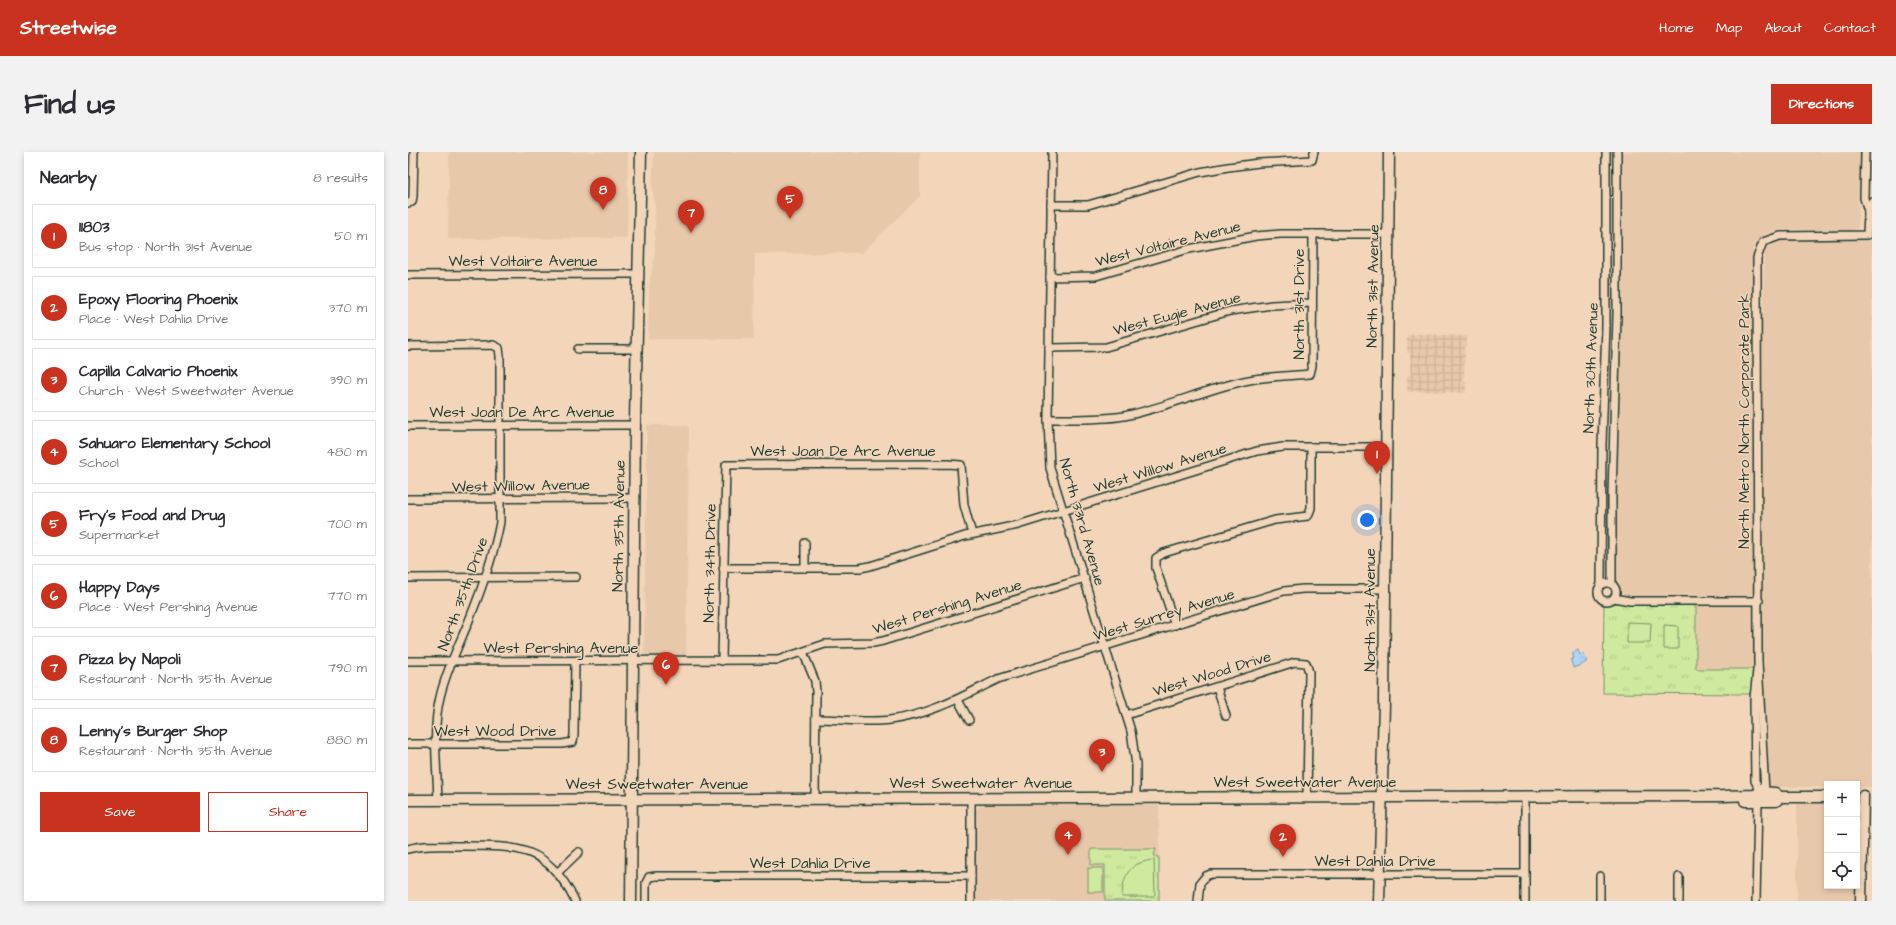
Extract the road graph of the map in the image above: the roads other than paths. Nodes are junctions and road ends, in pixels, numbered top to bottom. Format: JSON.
{"nodes":[{"id":1,"x":414,"y":152,"type":"edge"},
{"id":2,"x":641,"y":152,"type":"edge"},
{"id":3,"x":1052,"y":152,"type":"edge"},
{"id":4,"x":1314,"y":152,"type":"edge"},
{"id":5,"x":1389,"y":152,"type":"edge"},
{"id":6,"x":1606,"y":152,"type":"edge"},
{"id":7,"x":1617,"y":152,"type":"edge"},
{"id":8,"x":1865,"y":152,"type":"edge"},
{"id":9,"x":1872,"y":201,"type":"edge"},
{"id":10,"x":410,"y":203,"type":"edge"},
{"id":11,"x":1051,"y":206,"type":"junction"},
{"id":12,"x":1868,"y":211,"type":"junction"},
{"id":13,"x":1313,"y":234,"type":"junction"},
{"id":14,"x":1389,"y":234,"type":"junction"},
{"id":15,"x":638,"y":274,"type":"junction"},
{"id":16,"x":408,"y":275,"type":"edge"},
{"id":17,"x":1050,"y":277,"type":"junction"},
{"id":18,"x":1312,"y":303,"type":"junction"},
{"id":19,"x":408,"y":346,"type":"edge"},
{"id":20,"x":1050,"y":348,"type":"junction"},
{"id":21,"x":637,"y":349,"type":"junction"},
{"id":22,"x":578,"y":350,"type":"dead end"},
{"id":23,"x":1048,"y":419,"type":"junction"},
{"id":24,"x":635,"y":425,"type":"junction"},
{"id":25,"x":408,"y":426,"type":"edge"},
{"id":26,"x":499,"y":426,"type":"junction"},
{"id":27,"x":1311,"y":447,"type":"junction"},
{"id":28,"x":1386,"y":447,"type":"junction"},
{"id":29,"x":726,"y":465,"type":"joint"},
{"id":30,"x":635,"y":498,"type":"junction"},
{"id":31,"x":500,"y":499,"type":"junction"},
{"id":32,"x":408,"y":500,"type":"edge"},
{"id":33,"x":1063,"y":511,"type":"junction"},
{"id":34,"x":972,"y":534,"type":"junction"},
{"id":35,"x":805,"y":543,"type":"dead end"},
{"id":36,"x":723,"y":568,"type":"junction"},
{"id":37,"x":805,"y":568,"type":"junction"},
{"id":38,"x":408,"y":578,"type":"edge"},
{"id":39,"x":484,"y":578,"type":"junction"},
{"id":40,"x":576,"y":578,"type":"dead end"},
{"id":41,"x":1085,"y":578,"type":"junction"},
{"id":42,"x":1612,"y":584,"type":"junction"},
{"id":43,"x":1601,"y":585,"type":"junction"},
{"id":44,"x":1385,"y":589,"type":"junction"},
{"id":45,"x":1614,"y":598,"type":"junction"},
{"id":46,"x":1758,"y":601,"type":"junction"},
{"id":47,"x":1175,"y":625,"type":"junction"},
{"id":48,"x":1105,"y":646,"type":"junction"},
{"id":49,"x":803,"y":652,"type":"junction"},
{"id":50,"x":408,"y":661,"type":"edge"},
{"id":51,"x":452,"y":661,"type":"junction"},
{"id":52,"x":575,"y":661,"type":"junction"},
{"id":53,"x":633,"y":661,"type":"junction"},
{"id":54,"x":722,"y":661,"type":"junction"},
{"id":55,"x":1217,"y":687,"type":"junction"},
{"id":56,"x":958,"y":700,"type":"junction"},
{"id":57,"x":1126,"y":714,"type":"junction"},
{"id":58,"x":1226,"y":716,"type":"dead end"},
{"id":59,"x":816,"y":719,"type":"junction"},
{"id":60,"x":969,"y":720,"type":"dead end"},
{"id":61,"x":408,"y":744,"type":"edge"},
{"id":62,"x":437,"y":744,"type":"junction"},
{"id":63,"x":1765,"y":793,"type":"junction"},
{"id":64,"x":1525,"y":796,"type":"junction"},
{"id":65,"x":1754,"y":796,"type":"junction"},
{"id":66,"x":1824,"y":796,"type":"edge"},
{"id":67,"x":1864,"y":796,"type":"edge"},
{"id":68,"x":1136,"y":798,"type":"junction"},
{"id":69,"x":1307,"y":798,"type":"junction"},
{"id":70,"x":1381,"y":798,"type":"junction"},
{"id":71,"x":632,"y":799,"type":"junction"},
{"id":72,"x":815,"y":799,"type":"junction"},
{"id":73,"x":971,"y":799,"type":"junction"},
{"id":74,"x":1778,"y":799,"type":"junction"},
{"id":75,"x":408,"y":800,"type":"edge"},
{"id":76,"x":438,"y":800,"type":"junction"},
{"id":77,"x":408,"y":849,"type":"edge"},
{"id":78,"x":579,"y":852,"type":"dead end"},
{"id":79,"x":557,"y":873,"type":"junction"},
{"id":80,"x":1379,"y":874,"type":"junction"},
{"id":81,"x":1525,"y":874,"type":"junction"},
{"id":82,"x":971,"y":876,"type":"junction"},
{"id":83,"x":1600,"y":876,"type":"dead end"},
{"id":84,"x":1679,"y":877,"type":"dead end"},
{"id":85,"x":575,"y":901,"type":"edge"},
{"id":86,"x":630,"y":901,"type":"edge"},
{"id":87,"x":646,"y":901,"type":"edge"},
{"id":88,"x":971,"y":901,"type":"edge"},
{"id":89,"x":1198,"y":901,"type":"edge"},
{"id":90,"x":1378,"y":901,"type":"edge"},
{"id":91,"x":1525,"y":901,"type":"edge"},
{"id":92,"x":1600,"y":901,"type":"edge"},
{"id":93,"x":1679,"y":901,"type":"edge"},
{"id":94,"x":1756,"y":901,"type":"edge"},
{"id":95,"x":1862,"y":901,"type":"edge"}],
"edges":[{"from":1,"to":10,"type":"street"},
{"from":2,"to":15,"type":"street","name":"North 35th Avenue"},
{"from":3,"to":11,"type":"street","name":"North 33rd Avenue"},
{"from":4,"to":11,"type":"street"},
{"from":5,"to":14,"type":"street","name":"North 31st Avenue"},
{"from":6,"to":43,"type":"street","name":"North 30th Avenue"},
{"from":7,"to":42,"type":"street","name":"North 30th Avenue"},
{"from":8,"to":12,"type":"street"},
{"from":9,"to":12,"type":"street"},
{"from":11,"to":17,"type":"street","name":"North 33rd Avenue"},
{"from":12,"to":46,"type":"street","name":"North Metro North Corporate Park"},
{"from":13,"to":14,"type":"street","name":"West Voltaire Avenue"},
{"from":13,"to":17,"type":"street","name":"West Voltaire Avenue"},
{"from":13,"to":18,"type":"street","name":"North 31st Drive"},
{"from":14,"to":28,"type":"street","name":"North 31st Avenue"},
{"from":15,"to":16,"type":"street","name":"West Voltaire Avenue"},
{"from":15,"to":21,"type":"street","name":"North 35th Avenue"},
{"from":17,"to":20,"type":"street","name":"North 33rd Avenue"},
{"from":18,"to":20,"type":"street","name":"West Eugie Avenue"},
{"from":18,"to":23,"type":"street","name":"North 31st Drive"},
{"from":19,"to":26,"type":"street","name":"North 35th Drive"},
{"from":20,"to":23,"type":"street","name":"North 33rd Avenue"},
{"from":21,"to":22,"type":"street"},
{"from":21,"to":24,"type":"street","name":"North 35th Avenue"},
{"from":23,"to":33,"type":"street","name":"North 33rd Avenue"},
{"from":24,"to":26,"type":"street","name":"West Joan De Arc Avenue"},
{"from":24,"to":30,"type":"street","name":"North 35th Avenue"},
{"from":25,"to":26,"type":"street","name":"West Joan De Arc Avenue"},
{"from":26,"to":31,"type":"street","name":"North 35th Drive"},
{"from":27,"to":28,"type":"street","name":"West Willow Avenue"},
{"from":27,"to":33,"type":"street","name":"West Willow Avenue"},
{"from":27,"to":47,"type":"street"},
{"from":28,"to":44,"type":"street","name":"North 31st Avenue"},
{"from":29,"to":34,"type":"street","name":"West Joan De Arc Avenue"},
{"from":29,"to":36,"type":"street","name":"North 34th Drive"},
{"from":30,"to":31,"type":"street","name":"West Willow Avenue"},
{"from":30,"to":53,"type":"street","name":"North 35th Avenue"},
{"from":31,"to":32,"type":"street","name":"West Willow Avenue"},
{"from":31,"to":39,"type":"street","name":"North 35th Drive"},
{"from":33,"to":34,"type":"street","name":"West Willow Avenue"},
{"from":33,"to":41,"type":"street","name":"North 33rd Avenue"},
{"from":34,"to":37,"type":"street","name":"West Willow Avenue"},
{"from":35,"to":37,"type":"street"},
{"from":36,"to":37,"type":"street","name":"West Willow Avenue"},
{"from":36,"to":54,"type":"street","name":"North 34th Drive"},
{"from":38,"to":39,"type":"street"},
{"from":39,"to":40,"type":"street"},
{"from":39,"to":51,"type":"street","name":"North 35th Drive"},
{"from":41,"to":48,"type":"street","name":"North 33rd Avenue"},
{"from":41,"to":49,"type":"street","name":"West Pershing Avenue"},
{"from":42,"to":43,"type":"street"},
{"from":42,"to":45,"type":"street","name":"North 30th Avenue"},
{"from":43,"to":45,"type":"street","name":"North 30th Avenue"},
{"from":44,"to":47,"type":"street","name":"West Surrey Avenue"},
{"from":44,"to":70,"type":"street","name":"North 31st Avenue"},
{"from":45,"to":46,"type":"street"},
{"from":46,"to":63,"type":"street","name":"North Metro North Corporate Park"},
{"from":47,"to":48,"type":"street","name":"West Surrey Avenue"},
{"from":48,"to":56,"type":"street","name":"West Surrey Avenue"},
{"from":48,"to":57,"type":"street","name":"North 33rd Avenue"},
{"from":49,"to":54,"type":"street","name":"West Pershing Avenue"},
{"from":49,"to":59,"type":"street"},
{"from":50,"to":51,"type":"street","name":"West Pershing Avenue"},
{"from":51,"to":52,"type":"street","name":"West Pershing Avenue"},
{"from":51,"to":62,"type":"street","name":"North 35th Drive"},
{"from":52,"to":53,"type":"street","name":"West Pershing Avenue"},
{"from":52,"to":62,"type":"street","name":"West Wood Drive"},
{"from":53,"to":54,"type":"street","name":"West Pershing Avenue"},
{"from":53,"to":71,"type":"street","name":"North 35th Avenue"},
{"from":55,"to":57,"type":"street","name":"West Wood Drive"},
{"from":55,"to":58,"type":"street"},
{"from":55,"to":69,"type":"street","name":"West Wood Drive"},
{"from":56,"to":59,"type":"street","name":"West Surrey Avenue"},
{"from":56,"to":60,"type":"street"},
{"from":57,"to":68,"type":"street","name":"North 33rd Avenue"},
{"from":59,"to":72,"type":"street"},
{"from":61,"to":62,"type":"street","name":"West Wood Drive"},
{"from":62,"to":76,"type":"street","name":"North 35th Drive"},
{"from":63,"to":65,"type":"street"},
{"from":63,"to":74,"type":"street","name":"West Sweetwater Avenue"},
{"from":64,"to":65,"type":"street","name":"West Sweetwater Avenue"},
{"from":64,"to":70,"type":"street","name":"West Sweetwater Avenue"},
{"from":64,"to":81,"type":"street"},
{"from":65,"to":74,"type":"street","name":"West Sweetwater Avenue"},
{"from":65,"to":94,"type":"street"},
{"from":66,"to":74,"type":"street","name":"West Sweetwater Avenue"},
{"from":67,"to":95,"type":"street"},
{"from":68,"to":69,"type":"street","name":"West Sweetwater Avenue"},
{"from":68,"to":73,"type":"street","name":"West Sweetwater Avenue"},
{"from":69,"to":70,"type":"street","name":"West Sweetwater Avenue"},
{"from":70,"to":80,"type":"street","name":"North 31st Avenue"},
{"from":71,"to":72,"type":"street","name":"West Sweetwater Avenue"},
{"from":71,"to":76,"type":"street","name":"West Sweetwater Avenue"},
{"from":71,"to":86,"type":"street","name":"North 35th Avenue"},
{"from":72,"to":73,"type":"street","name":"West Sweetwater Avenue"},
{"from":73,"to":82,"type":"street"},
{"from":75,"to":76,"type":"street","name":"West Sweetwater Avenue"},
{"from":77,"to":79,"type":"street"},
{"from":78,"to":79,"type":"street"},
{"from":79,"to":85,"type":"street"},
{"from":80,"to":81,"type":"street","name":"West Dahlia Drive"},
{"from":80,"to":89,"type":"street","name":"West Dahlia Drive"},
{"from":80,"to":90,"type":"street","name":"North 31st Avenue"},
{"from":81,"to":91,"type":"street"},
{"from":82,"to":87,"type":"street","name":"West Dahlia Drive"},
{"from":82,"to":88,"type":"street"},
{"from":83,"to":92,"type":"street"},
{"from":84,"to":93,"type":"street"}]}
